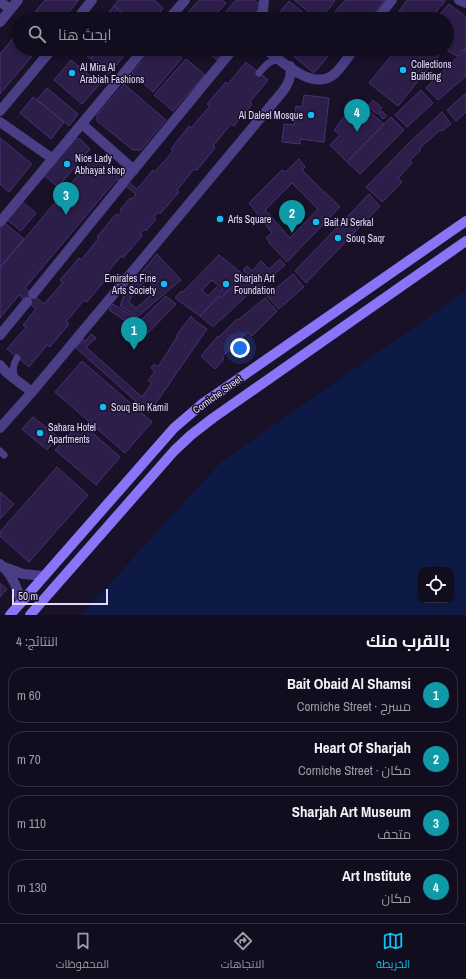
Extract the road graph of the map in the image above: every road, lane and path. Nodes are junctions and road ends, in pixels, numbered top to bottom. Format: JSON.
{"nodes":[{"id":1,"x":18,"y":0,"type":"edge"},
{"id":2,"x":92,"y":0,"type":"edge"},
{"id":3,"x":185,"y":0,"type":"edge"},
{"id":4,"x":264,"y":0,"type":"edge"},
{"id":5,"x":392,"y":0,"type":"edge"},
{"id":6,"x":460,"y":0,"type":"edge"},
{"id":7,"x":0,"y":2,"type":"edge"},
{"id":8,"x":466,"y":3,"type":"edge"},
{"id":9,"x":11,"y":9,"type":"junction"},
{"id":10,"x":83,"y":12,"type":"edge"},
{"id":11,"x":175,"y":12,"type":"edge"},
{"id":12,"x":261,"y":12,"type":"edge"},
{"id":13,"x":383,"y":12,"type":"edge"},
{"id":14,"x":0,"y":22,"type":"edge"},
{"id":15,"x":46,"y":56,"type":"edge"},
{"id":16,"x":138,"y":56,"type":"edge"},
{"id":17,"x":227,"y":56,"type":"edge"},
{"id":18,"x":276,"y":56,"type":"edge"},
{"id":19,"x":348,"y":56,"type":"edge"},
{"id":20,"x":286,"y":63,"type":"junction"},
{"id":21,"x":259,"y":73,"type":"dead end"},
{"id":22,"x":0,"y":111,"type":"edge"},
{"id":23,"x":0,"y":122,"type":"edge"},
{"id":24,"x":82,"y":124,"type":"junction"},
{"id":25,"x":53,"y":159,"type":"junction"},
{"id":26,"x":134,"y":170,"type":"junction"},
{"id":27,"x":466,"y":221,"type":"edge"},
{"id":28,"x":0,"y":222,"type":"edge"},
{"id":29,"x":466,"y":241,"type":"edge"},
{"id":30,"x":0,"y":335,"type":"edge"},
{"id":31,"x":17,"y":358,"type":"dead end"},
{"id":32,"x":0,"y":365,"type":"edge"},
{"id":33,"x":14,"y":378,"type":"junction"},
{"id":34,"x":32,"y":392,"type":"junction"},
{"id":35,"x":0,"y":428,"type":"edge"},
{"id":36,"x":1,"y":565,"type":"edge"},
{"id":37,"x":44,"y":576,"type":"junction"},
{"id":38,"x":21,"y":603,"type":"junction"},
{"id":39,"x":10,"y":615,"type":"edge"},
{"id":40,"x":30,"y":615,"type":"edge"}],
"edges":[{"from":1,"to":9,"type":"street"},
{"from":2,"to":10,"type":"street"},
{"from":3,"to":11,"type":"street"},
{"from":4,"to":12,"type":"street"},
{"from":5,"to":13,"type":"street"},
{"from":6,"to":8,"type":"street"},
{"from":7,"to":9,"type":"street"},
{"from":9,"to":14,"type":"street"},
{"from":15,"to":22,"type":"street"},
{"from":16,"to":24,"type":"street"},
{"from":17,"to":26,"type":"street"},
{"from":18,"to":20,"type":"street"},
{"from":19,"to":20,"type":"street"},
{"from":20,"to":21,"type":"lane"},
{"from":20,"to":34,"type":"street"},
{"from":23,"to":25,"type":"street"},
{"from":24,"to":25,"type":"street"},
{"from":24,"to":26,"type":"street"},
{"from":25,"to":28,"type":"street"},
{"from":26,"to":30,"type":"street"},
{"from":27,"to":37,"type":"main road","name":"Corniche Street"},
{"from":29,"to":40,"type":"main road","name":"Corniche Street"},
{"from":31,"to":33,"type":"lane"},
{"from":32,"to":33,"type":"street"},
{"from":33,"to":34,"type":"street"},
{"from":34,"to":35,"type":"street"},
{"from":36,"to":37,"type":"street"},
{"from":36,"to":38,"type":"street"},
{"from":37,"to":38,"type":"main road","name":"Corniche Street"},
{"from":38,"to":39,"type":"main road","name":"Corniche Street"}]}
